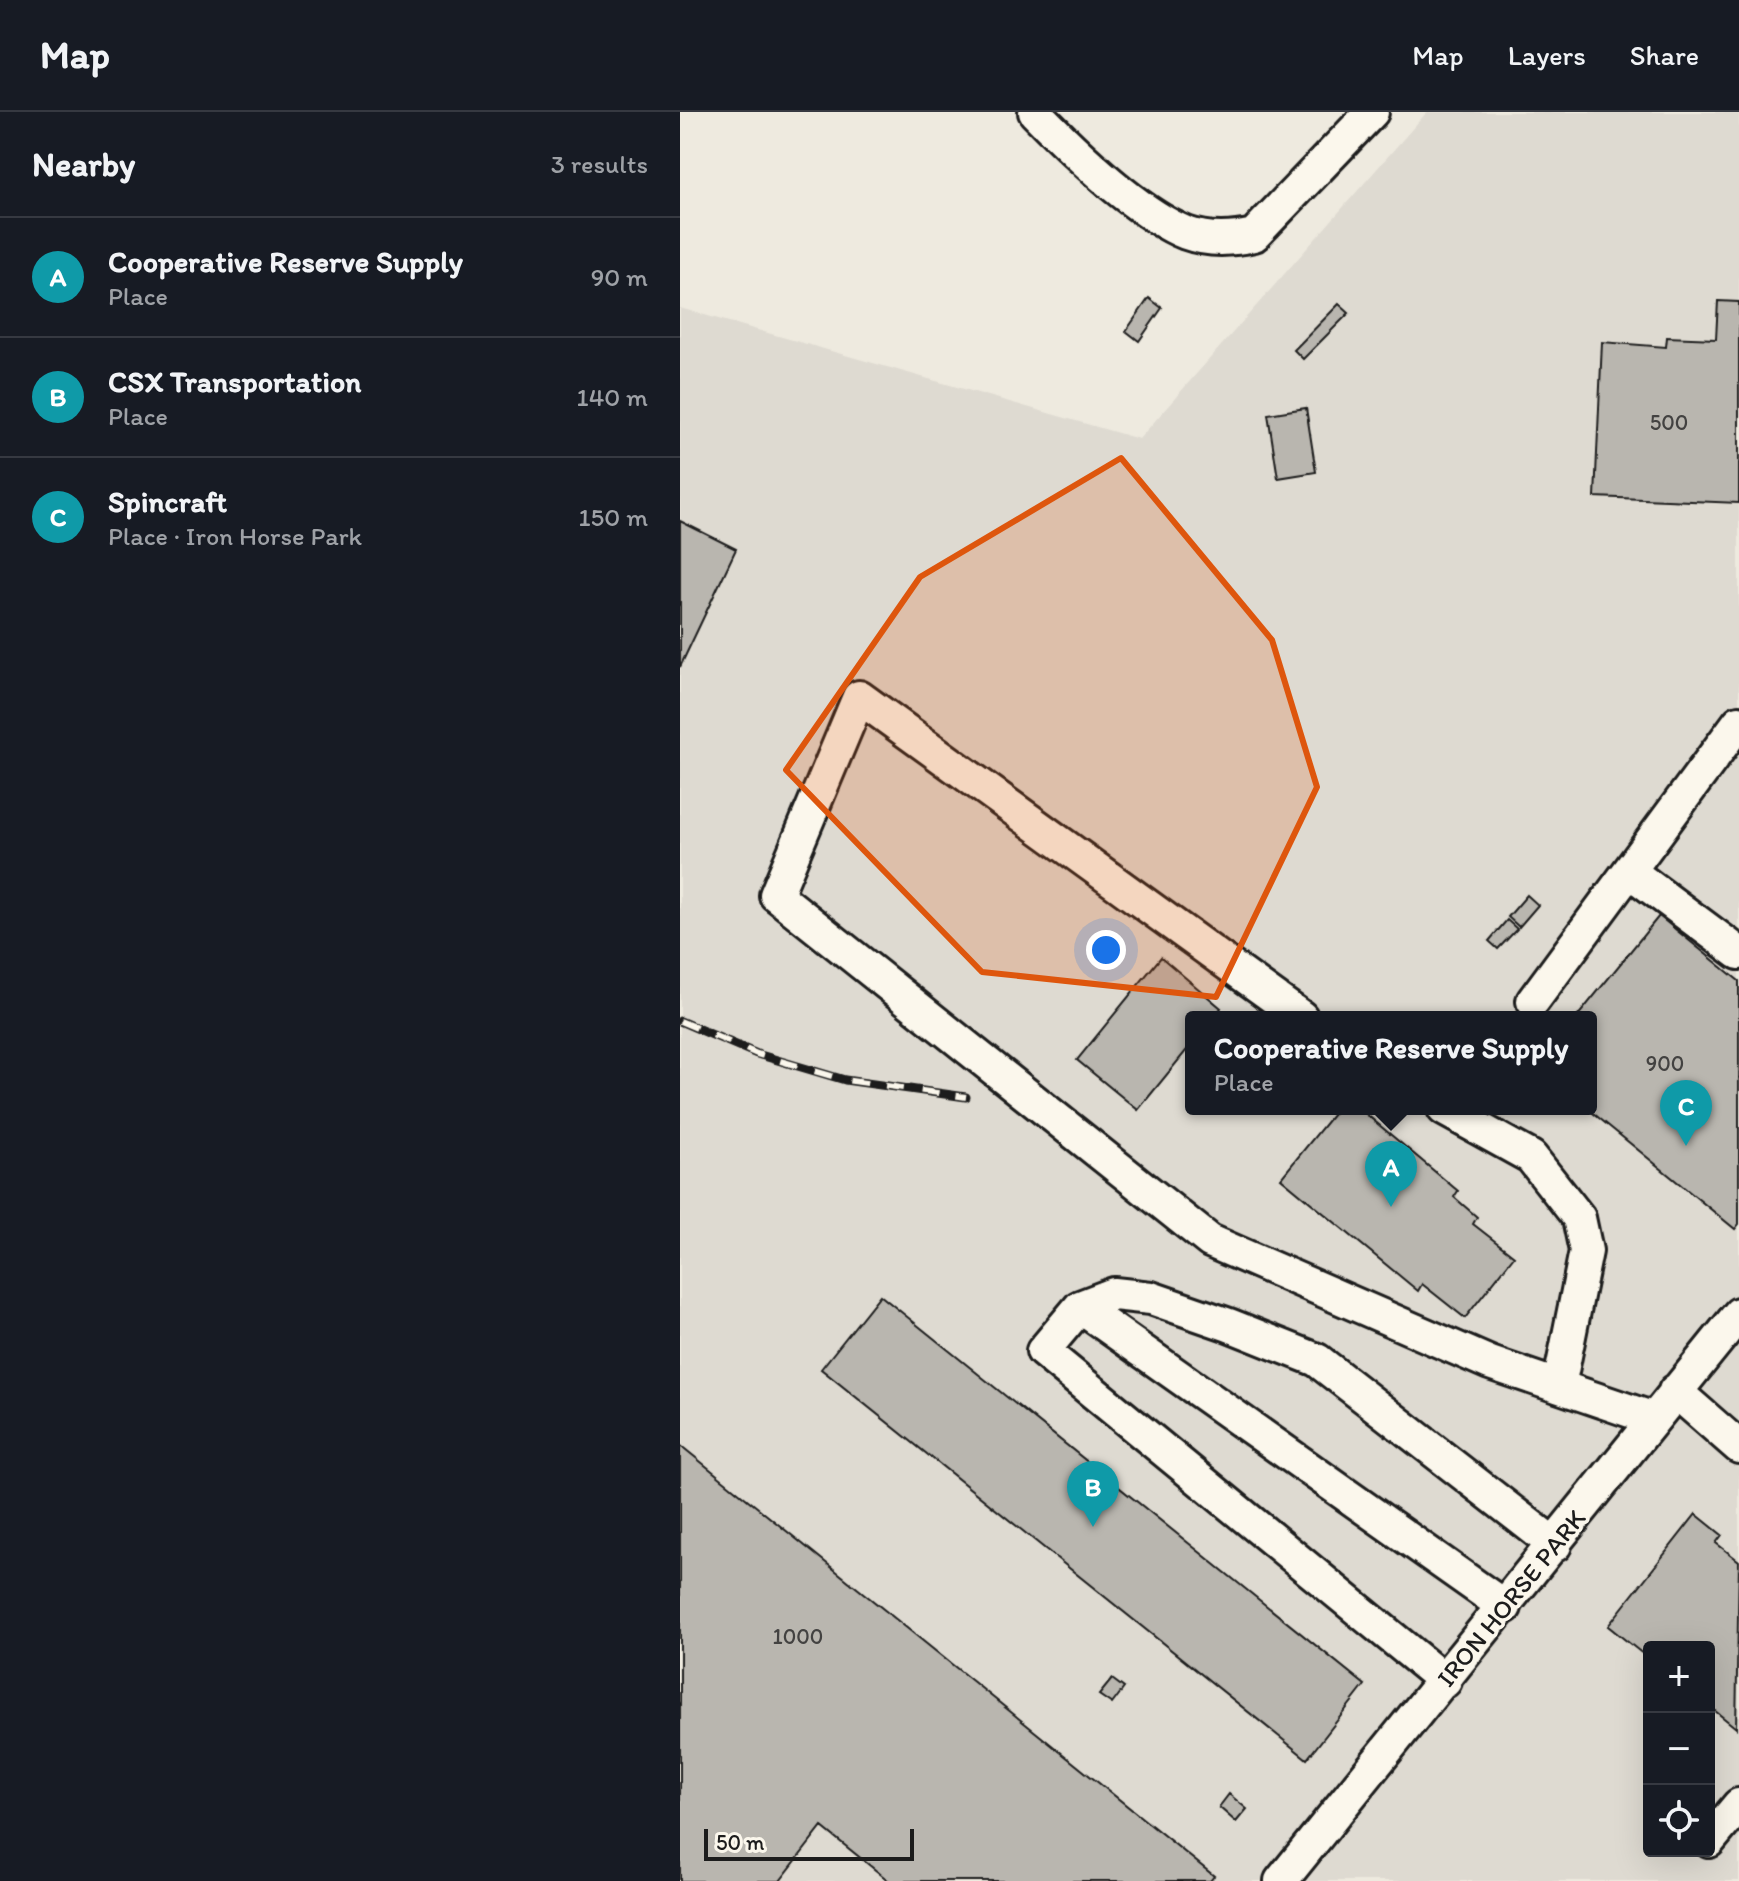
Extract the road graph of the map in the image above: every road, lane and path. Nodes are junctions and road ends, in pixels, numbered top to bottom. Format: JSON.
{"nodes":[{"id":1,"x":1035,"y":112,"type":"edge"},
{"id":2,"x":1372,"y":112,"type":"edge"},
{"id":3,"x":1739,"y":722,"type":"edge"},
{"id":4,"x":1629,"y":871,"type":"junction"},
{"id":5,"x":1739,"y":953,"type":"edge"},
{"id":6,"x":1533,"y":1001,"type":"dead end"},
{"id":7,"x":1293,"y":1011,"type":"edge"},
{"id":8,"x":1455,"y":1115,"type":"edge"},
{"id":9,"x":1080,"y":1307,"type":"junction"},
{"id":10,"x":1739,"y":1314,"type":"edge"},
{"id":11,"x":1559,"y":1386,"type":"junction"},
{"id":12,"x":1675,"y":1391,"type":"junction"},
{"id":13,"x":1654,"y":1419,"type":"junction"},
{"id":14,"x":1739,"y":1447,"type":"edge"},
{"id":15,"x":1555,"y":1545,"type":"junction"},
{"id":16,"x":1505,"y":1607,"type":"junction"},
{"id":17,"x":1445,"y":1681,"type":"junction"},
{"id":18,"x":1739,"y":1805,"type":"edge"},
{"id":19,"x":1715,"y":1831,"type":"edge"},
{"id":20,"x":1291,"y":1878,"type":"edge"}],
"edges":[{"from":1,"to":2,"type":"street"},
{"from":3,"to":4,"type":"street"},
{"from":4,"to":5,"type":"street"},
{"from":4,"to":6,"type":"street"},
{"from":7,"to":11,"type":"street"},
{"from":8,"to":11,"type":"street"},
{"from":9,"to":15,"type":"street"},
{"from":9,"to":16,"type":"street"},
{"from":9,"to":17,"type":"street"},
{"from":10,"to":12,"type":"street","name":"IRON HORSE PARK"},
{"from":11,"to":13,"type":"street"},
{"from":12,"to":13,"type":"street","name":"IRON HORSE PARK"},
{"from":12,"to":14,"type":"street"},
{"from":13,"to":15,"type":"street","name":"IRON HORSE PARK"},
{"from":15,"to":16,"type":"street","name":"IRON HORSE PARK"},
{"from":16,"to":17,"type":"street","name":"IRON HORSE PARK"},
{"from":17,"to":20,"type":"street","name":"IRON HORSE PARK"},
{"from":18,"to":19,"type":"street"}]}
